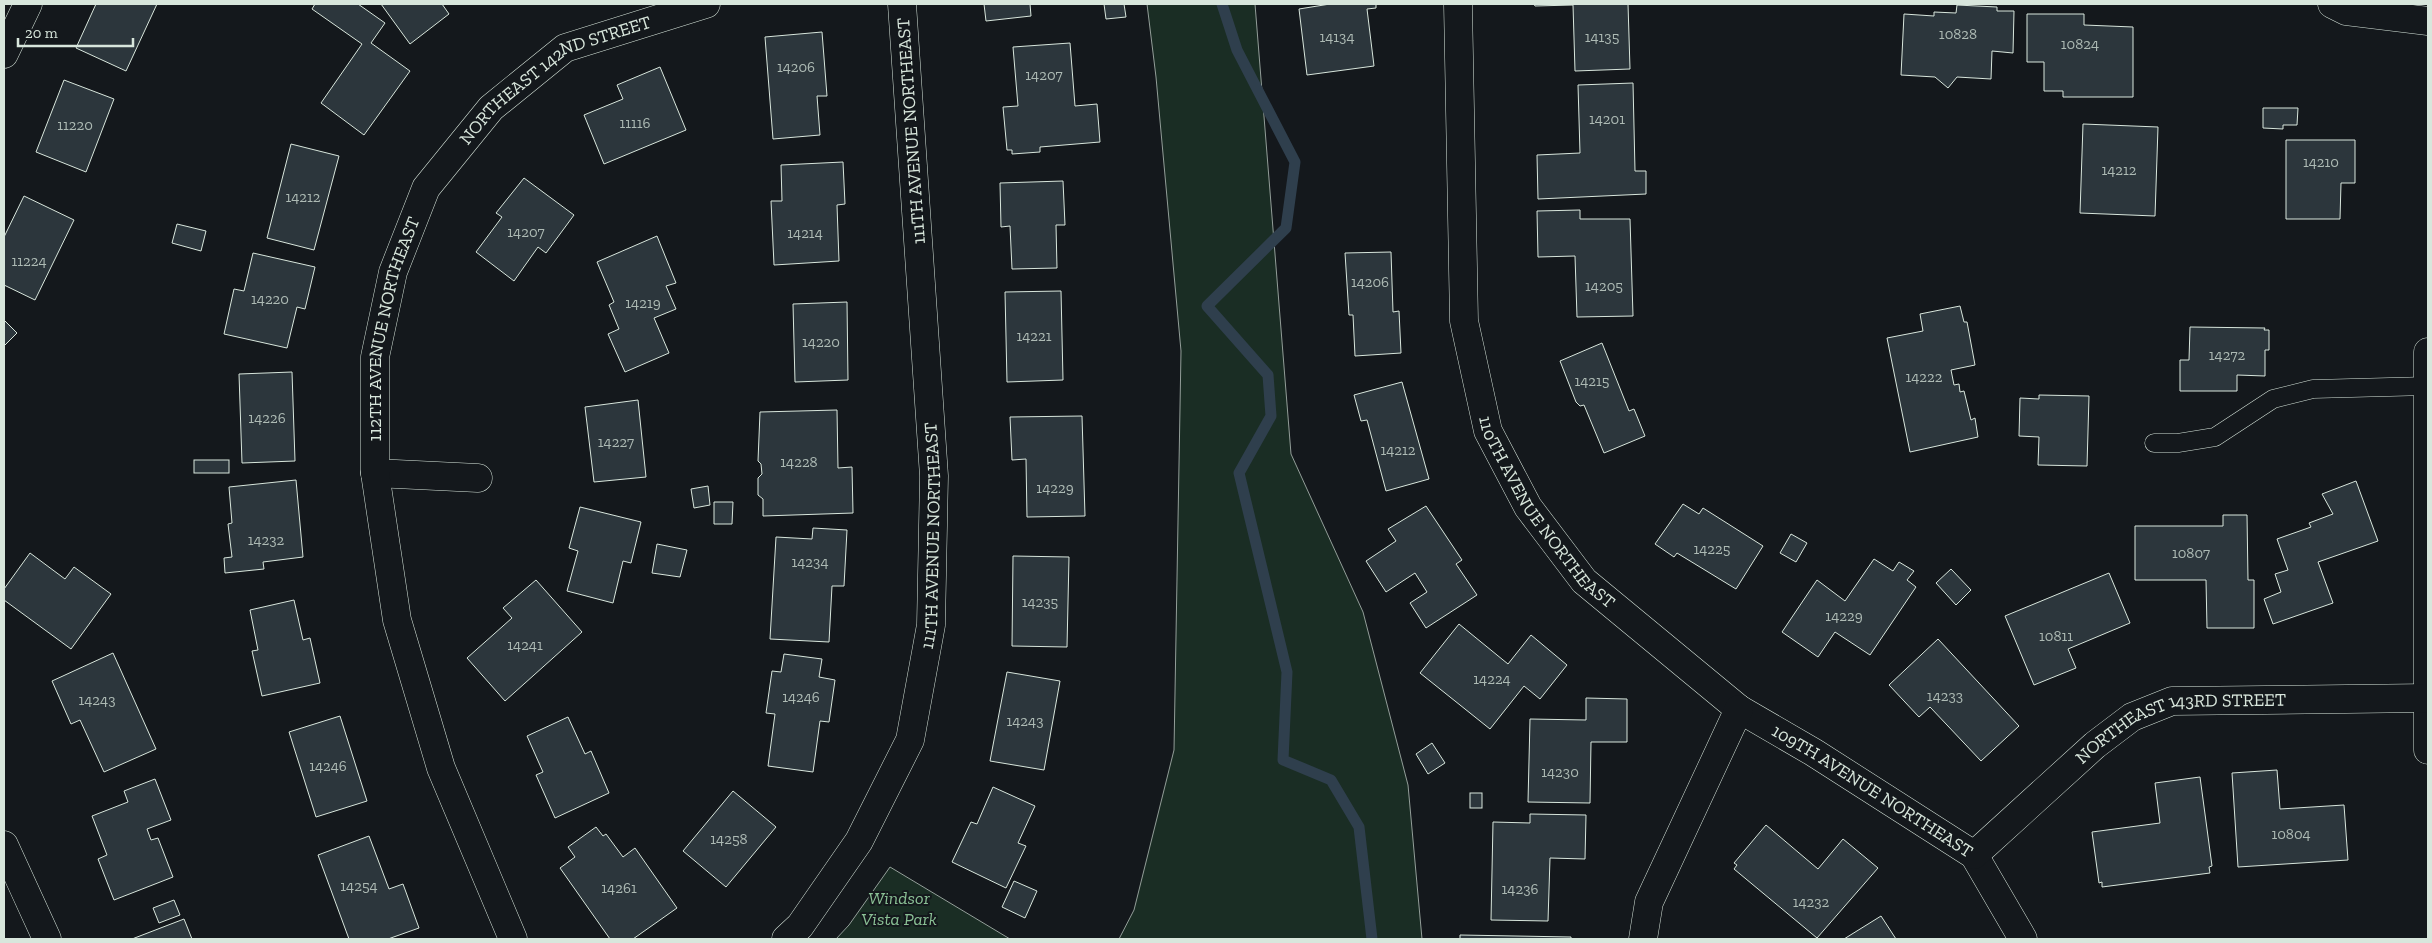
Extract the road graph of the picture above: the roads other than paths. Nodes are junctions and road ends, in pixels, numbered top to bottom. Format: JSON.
{"nodes":[{"id":1,"x":28,"y":4,"type":"edge"},
{"id":2,"x":706,"y":4,"type":"edge"},
{"id":3,"x":902,"y":4,"type":"edge"},
{"id":4,"x":1458,"y":4,"type":"edge"},
{"id":5,"x":2332,"y":4,"type":"edge"},
{"id":6,"x":2428,"y":21,"type":"edge"},
{"id":7,"x":4,"y":54,"type":"edge"},
{"id":8,"x":426,"y":188,"type":"joint"},
{"id":9,"x":2428,"y":352,"type":"edge"},
{"id":10,"x":2428,"y":386,"type":"edge"},
{"id":11,"x":2154,"y":443,"type":"dead end"},
{"id":12,"x":375,"y":473,"type":"junction"},
{"id":13,"x":478,"y":478,"type":"dead end"},
{"id":14,"x":2428,"y":545,"type":"edge"},
{"id":15,"x":2427,"y":698,"type":"edge"},
{"id":16,"x":1739,"y":709,"type":"junction"},
{"id":17,"x":2428,"y":750,"type":"edge"},
{"id":18,"x":4,"y":845,"type":"edge"},
{"id":19,"x":1974,"y":856,"type":"junction"},
{"id":20,"x":47,"y":939,"type":"edge"},
{"id":21,"x":512,"y":939,"type":"edge"},
{"id":22,"x":786,"y":939,"type":"edge"},
{"id":23,"x":1644,"y":939,"type":"edge"},
{"id":24,"x":2023,"y":939,"type":"edge"}],
"edges":[{"from":1,"to":7,"type":"street"},
{"from":2,"to":8,"type":"street","name":"NORTHEAST 142ND STREET"},
{"from":3,"to":22,"type":"street","name":"111TH AVENUE NORTHEAST"},
{"from":4,"to":16,"type":"street","name":"110TH AVENUE NORTHEAST"},
{"from":5,"to":6,"type":"street"},
{"from":8,"to":12,"type":"street","name":"112TH AVENUE NORTHEAST"},
{"from":9,"to":10,"type":"street"},
{"from":10,"to":11,"type":"lane"},
{"from":10,"to":14,"type":"street"},
{"from":12,"to":13,"type":"street"},
{"from":12,"to":21,"type":"street","name":"112TH AVENUE NORTHEAST"},
{"from":14,"to":15,"type":"street"},
{"from":15,"to":17,"type":"street"},
{"from":15,"to":19,"type":"street","name":"NORTHEAST 143RD STREET"},
{"from":16,"to":19,"type":"street","name":"109TH AVENUE NORTHEAST"},
{"from":16,"to":23,"type":"street"},
{"from":18,"to":20,"type":"street"},
{"from":19,"to":24,"type":"street","name":"109TH AVENUE NORTHEAST"}]}
